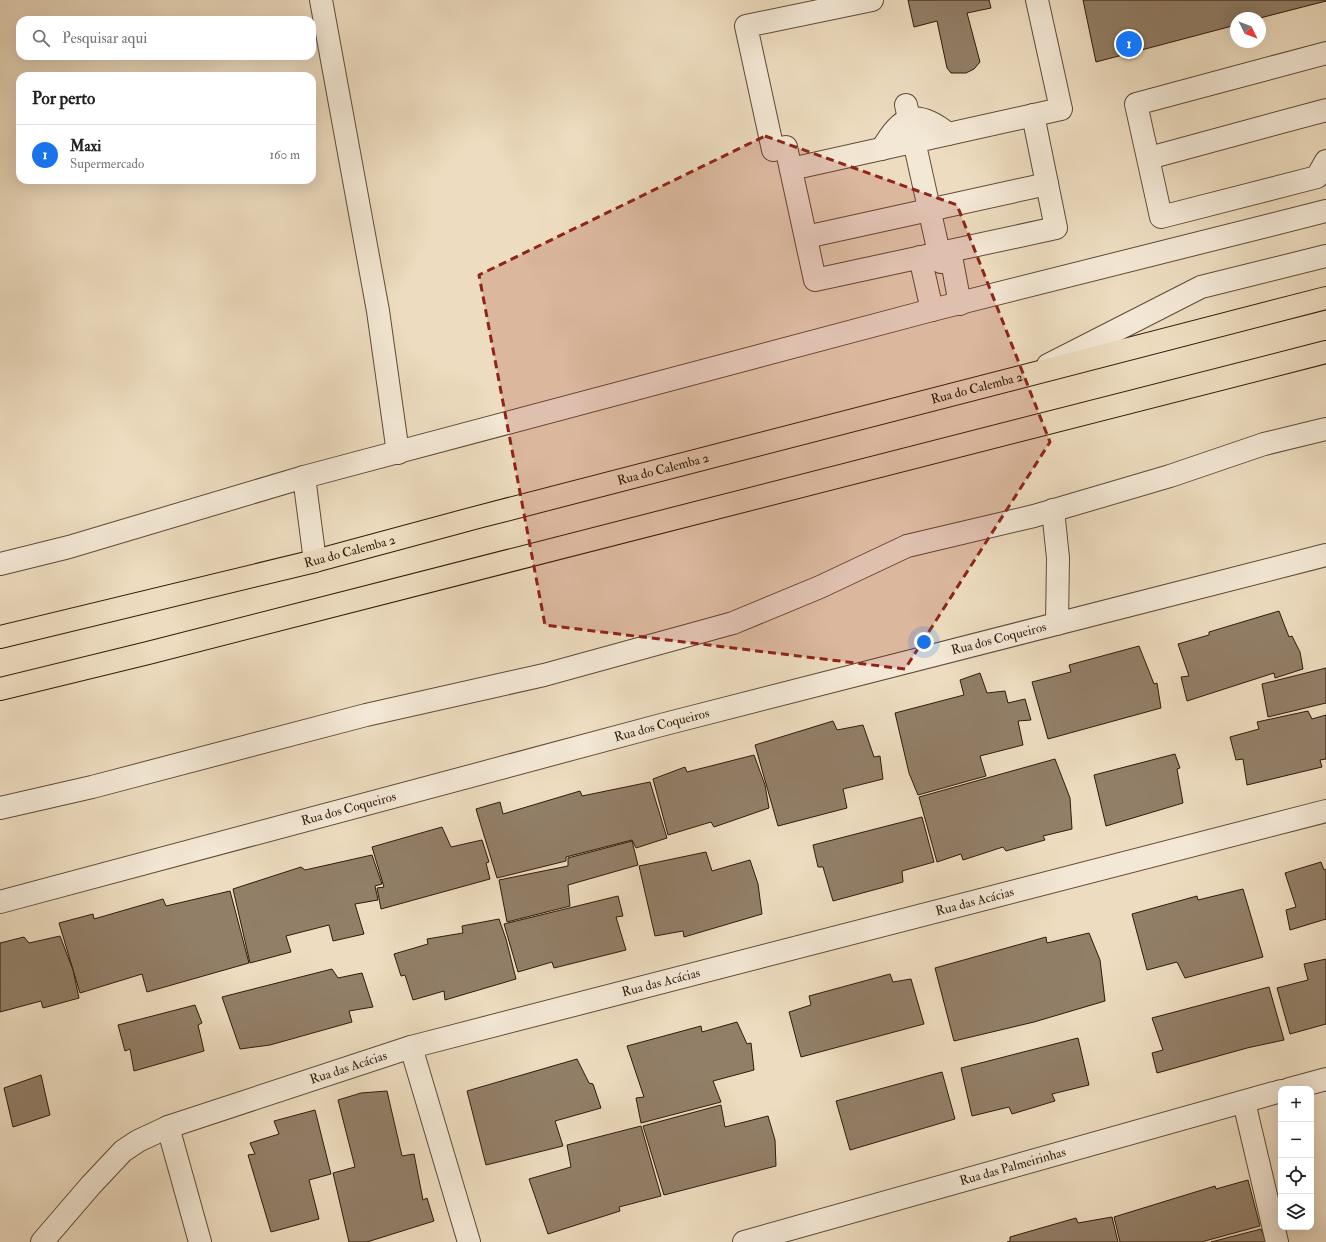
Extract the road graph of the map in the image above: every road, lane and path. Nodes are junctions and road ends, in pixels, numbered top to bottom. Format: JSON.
{"nodes":[{"id":1,"x":321,"y":0,"type":"edge"},
{"id":2,"x":872,"y":0,"type":"edge"},
{"id":3,"x":1037,"y":0,"type":"edge"},
{"id":4,"x":1326,"y":53,"type":"edge"},
{"id":5,"x":1326,"y":110,"type":"edge"},
{"id":6,"x":908,"y":112,"type":"junction"},
{"id":7,"x":1033,"y":115,"type":"junction"},
{"id":8,"x":948,"y":134,"type":"junction"},
{"id":9,"x":915,"y":141,"type":"junction"},
{"id":10,"x":882,"y":149,"type":"junction"},
{"id":11,"x":1149,"y":158,"type":"junction"},
{"id":12,"x":1326,"y":161,"type":"edge"},
{"id":13,"x":791,"y":169,"type":"junction"},
{"id":14,"x":1047,"y":184,"type":"junction"},
{"id":15,"x":930,"y":209,"type":"junction"},
{"id":16,"x":1326,"y":211,"type":"edge"},
{"id":17,"x":806,"y":236,"type":"junction"},
{"id":18,"x":938,"y":256,"type":"junction"},
{"id":19,"x":1326,"y":256,"type":"edge"},
{"id":20,"x":1326,"y":298,"type":"edge"},
{"id":21,"x":960,"y":304,"type":"junction"},
{"id":22,"x":932,"y":310,"type":"junction"},
{"id":23,"x":1326,"y":352,"type":"edge"},
{"id":24,"x":1031,"y":374,"type":"junction"},
{"id":25,"x":1326,"y":429,"type":"edge"},
{"id":26,"x":398,"y":453,"type":"junction"},
{"id":27,"x":304,"y":477,"type":"junction"},
{"id":28,"x":1053,"y":510,"type":"junction"},
{"id":29,"x":1326,"y":556,"type":"edge"},
{"id":30,"x":314,"y":561,"type":"junction"},
{"id":31,"x":0,"y":564,"type":"edge"},
{"id":32,"x":1057,"y":624,"type":"junction"},
{"id":33,"x":0,"y":637,"type":"edge"},
{"id":34,"x":0,"y":689,"type":"edge"},
{"id":35,"x":0,"y":808,"type":"edge"},
{"id":36,"x":1326,"y":811,"type":"edge"},
{"id":37,"x":0,"y":902,"type":"edge"},
{"id":38,"x":411,"y":1047,"type":"junction"},
{"id":39,"x":1326,"y":1079,"type":"edge"},
{"id":40,"x":1300,"y":1086,"type":"edge"},
{"id":41,"x":1278,"y":1092,"type":"edge"},
{"id":42,"x":1244,"y":1102,"type":"junction"},
{"id":43,"x":168,"y":1127,"type":"junction"},
{"id":44,"x":42,"y":1242,"type":"edge"},
{"id":45,"x":200,"y":1242,"type":"edge"},
{"id":46,"x":469,"y":1242,"type":"edge"},
{"id":47,"x":744,"y":1242,"type":"edge"},
{"id":48,"x":1277,"y":1242,"type":"edge"}],
"edges":[{"from":1,"to":26,"type":"street"},
{"from":2,"to":13,"type":"street"},
{"from":3,"to":7,"type":"street"},
{"from":4,"to":11,"type":"street"},
{"from":5,"to":11,"type":"street"},
{"from":6,"to":8,"type":"street"},
{"from":6,"to":9,"type":"street"},
{"from":6,"to":10,"type":"street"},
{"from":7,"to":8,"type":"street"},
{"from":7,"to":14,"type":"street"},
{"from":8,"to":9,"type":"street"},
{"from":9,"to":10,"type":"street"},
{"from":9,"to":15,"type":"street"},
{"from":10,"to":13,"type":"street"},
{"from":11,"to":12,"type":"street"},
{"from":13,"to":17,"type":"street"},
{"from":14,"to":15,"type":"street"},
{"from":14,"to":18,"type":"street"},
{"from":15,"to":17,"type":"street"},
{"from":15,"to":18,"type":"street"},
{"from":16,"to":21,"type":"street"},
{"from":17,"to":18,"type":"street"},
{"from":18,"to":21,"type":"street"},
{"from":18,"to":22,"type":"street"},
{"from":19,"to":24,"type":"street"},
{"from":20,"to":24,"type":"main road","name":"Rua do Calemba 2"},
{"from":21,"to":22,"type":"street"},
{"from":22,"to":26,"type":"street"},
{"from":23,"to":34,"type":"main road"},
{"from":24,"to":30,"type":"main road","name":"Rua do Calemba 2"},
{"from":25,"to":28,"type":"street"},
{"from":26,"to":27,"type":"street"},
{"from":27,"to":30,"type":"street"},
{"from":27,"to":31,"type":"street"},
{"from":28,"to":32,"type":"street"},
{"from":28,"to":35,"type":"street"},
{"from":29,"to":32,"type":"street","name":"Rua dos Coqueiros"},
{"from":30,"to":33,"type":"main road","name":"Rua do Calemba 2"},
{"from":32,"to":37,"type":"street","name":"Rua dos Coqueiros"},
{"from":36,"to":38,"type":"street","name":"Rua das Acácias"},
{"from":38,"to":43,"type":"street","name":"Rua das Acácias"},
{"from":38,"to":46,"type":"street"},
{"from":39,"to":40,"type":"street"},
{"from":41,"to":42,"type":"street","name":"Rua das Palmeirinhas"},
{"from":42,"to":47,"type":"street","name":"Rua das Palmeirinhas"},
{"from":42,"to":48,"type":"street"},
{"from":43,"to":44,"type":"street","name":"Rua das Acácias"},
{"from":43,"to":45,"type":"street"}]}
